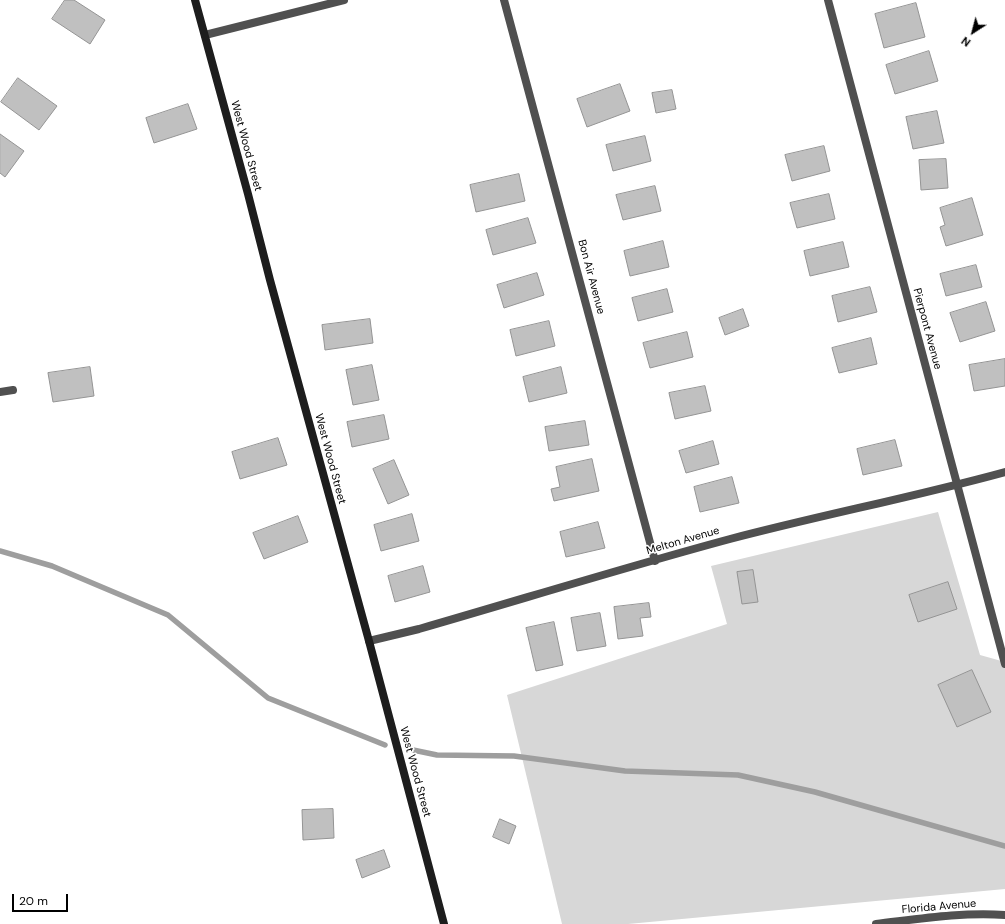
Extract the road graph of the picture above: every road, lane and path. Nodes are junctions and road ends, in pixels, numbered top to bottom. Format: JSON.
{"nodes":[{"id":1,"x":195,"y":0,"type":"edge"},
{"id":2,"x":344,"y":0,"type":"edge"},
{"id":3,"x":504,"y":0,"type":"edge"},
{"id":4,"x":828,"y":0,"type":"edge"},
{"id":5,"x":205,"y":35,"type":"junction"},
{"id":6,"x":13,"y":390,"type":"dead end"},
{"id":7,"x":0,"y":392,"type":"edge"},
{"id":8,"x":1005,"y":472,"type":"edge"},
{"id":9,"x":957,"y":485,"type":"junction"},
{"id":10,"x":655,"y":561,"type":"junction"},
{"id":11,"x":369,"y":641,"type":"junction"},
{"id":12,"x":1005,"y":664,"type":"edge"},
{"id":13,"x":1005,"y":915,"type":"edge"},
{"id":14,"x":444,"y":924,"type":"edge"},
{"id":15,"x":876,"y":924,"type":"edge"}],
"edges":[{"from":1,"to":5,"type":"street","name":"West Wood Street"},
{"from":2,"to":5,"type":"street"},
{"from":3,"to":10,"type":"street","name":"Bon Air Avenue"},
{"from":4,"to":9,"type":"street","name":"Pierpont Avenue"},
{"from":5,"to":11,"type":"street","name":"West Wood Street"},
{"from":6,"to":7,"type":"street"},
{"from":8,"to":9,"type":"street","name":"Melton Avenue"},
{"from":9,"to":10,"type":"street","name":"Melton Avenue"},
{"from":9,"to":12,"type":"street","name":"Pierpont Avenue"},
{"from":10,"to":11,"type":"street","name":"Melton Avenue"},
{"from":11,"to":14,"type":"street","name":"West Wood Street"},
{"from":13,"to":15,"type":"street","name":"Florida Avenue"}]}
